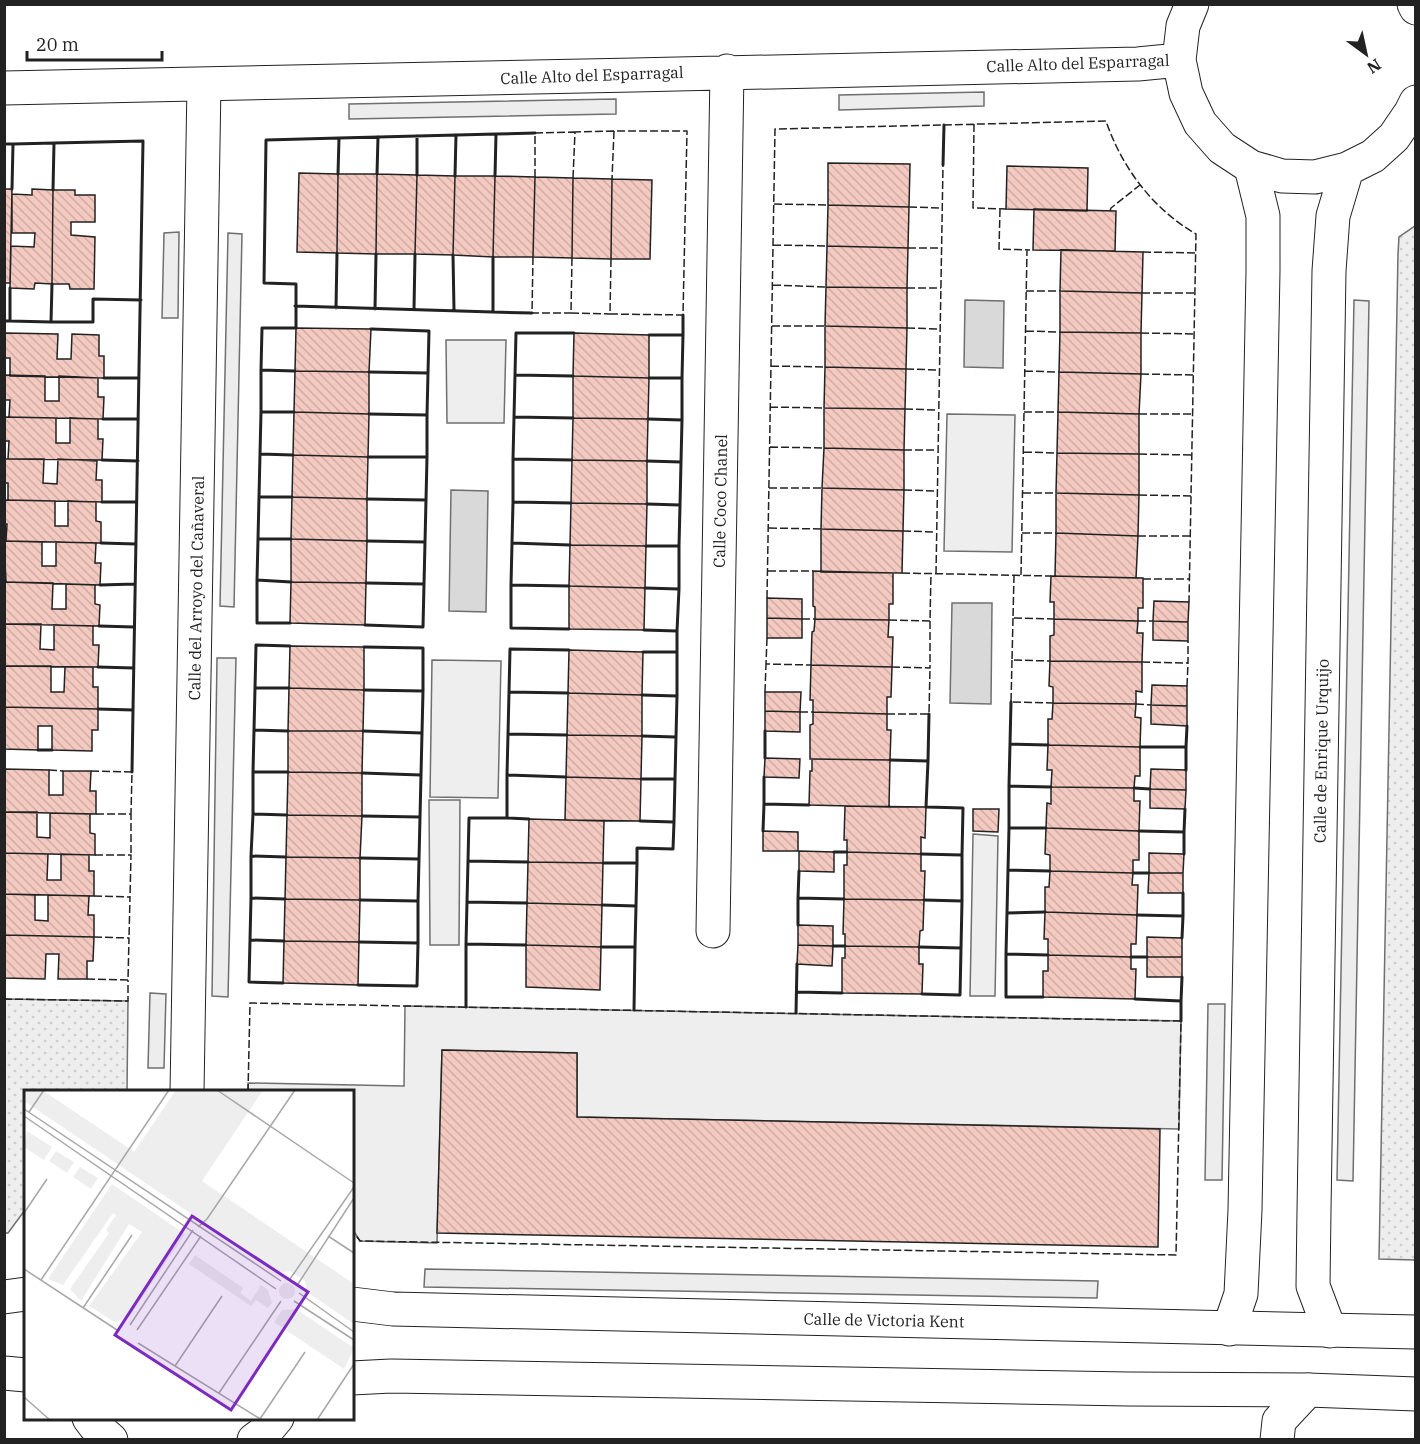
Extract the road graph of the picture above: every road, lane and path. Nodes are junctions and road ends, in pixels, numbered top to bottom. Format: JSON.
{"nodes":[{"id":1,"x":1192,"y":4,"type":"edge"},
{"id":2,"x":1179,"y":60,"type":"junction"},
{"id":3,"x":727,"y":71,"type":"junction"},
{"id":4,"x":204,"y":84,"type":"junction"},
{"id":5,"x":4,"y":88,"type":"edge"},
{"id":6,"x":1416,"y":102,"type":"edge"},
{"id":7,"x":1251,"y":166,"type":"junction"},
{"id":8,"x":1347,"y":169,"type":"junction"},
{"id":9,"x":713,"y":931,"type":"dead end"},
{"id":10,"x":187,"y":1090,"type":"edge"},
{"id":11,"x":24,"y":1294,"type":"edge"},
{"id":12,"x":4,"y":1297,"type":"edge"},
{"id":13,"x":354,"y":1304,"type":"edge"},
{"id":14,"x":1229,"y":1329,"type":"junction"},
{"id":15,"x":1330,"y":1331,"type":"junction"},
{"id":16,"x":1416,"y":1332,"type":"edge"},
{"id":17,"x":4,"y":1373,"type":"edge"},
{"id":18,"x":24,"y":1376,"type":"edge"},
{"id":19,"x":354,"y":1378,"type":"edge"},
{"id":20,"x":1308,"y":1390,"type":"junction"},
{"id":21,"x":1416,"y":1394,"type":"edge"},
{"id":22,"x":90,"y":1420,"type":"edge"},
{"id":23,"x":276,"y":1420,"type":"edge"},
{"id":24,"x":111,"y":1440,"type":"edge"},
{"id":25,"x":254,"y":1440,"type":"edge"},
{"id":26,"x":1277,"y":1440,"type":"edge"}],
"edges":[{"from":1,"to":2,"type":"street"},
{"from":2,"to":3,"type":"street","name":"Calle Alto del Esparragal"},
{"from":2,"to":7,"type":"street"},
{"from":3,"to":4,"type":"street","name":"Calle Alto del Esparragal"},
{"from":3,"to":9,"type":"street","name":"Calle Coco Chanel"},
{"from":4,"to":5,"type":"street","name":"Calle Alto del Esparragal"},
{"from":4,"to":10,"type":"street","name":"Calle del Arroyo del Cañaveral"},
{"from":6,"to":8,"type":"street"},
{"from":7,"to":8,"type":"street"},
{"from":7,"to":14,"type":"street"},
{"from":8,"to":15,"type":"street","name":"Calle de Enrique Urquijo"},
{"from":11,"to":12,"type":"street"},
{"from":13,"to":14,"type":"street","name":"Calle de Victoria Kent"},
{"from":14,"to":15,"type":"street","name":"Calle de Victoria Kent"},
{"from":15,"to":16,"type":"street","name":"Calle de Victoria Kent"},
{"from":17,"to":18,"type":"street"},
{"from":19,"to":20,"type":"street"},
{"from":20,"to":21,"type":"street"},
{"from":20,"to":26,"type":"street"},
{"from":22,"to":24,"type":"street"},
{"from":23,"to":25,"type":"street"}]}
